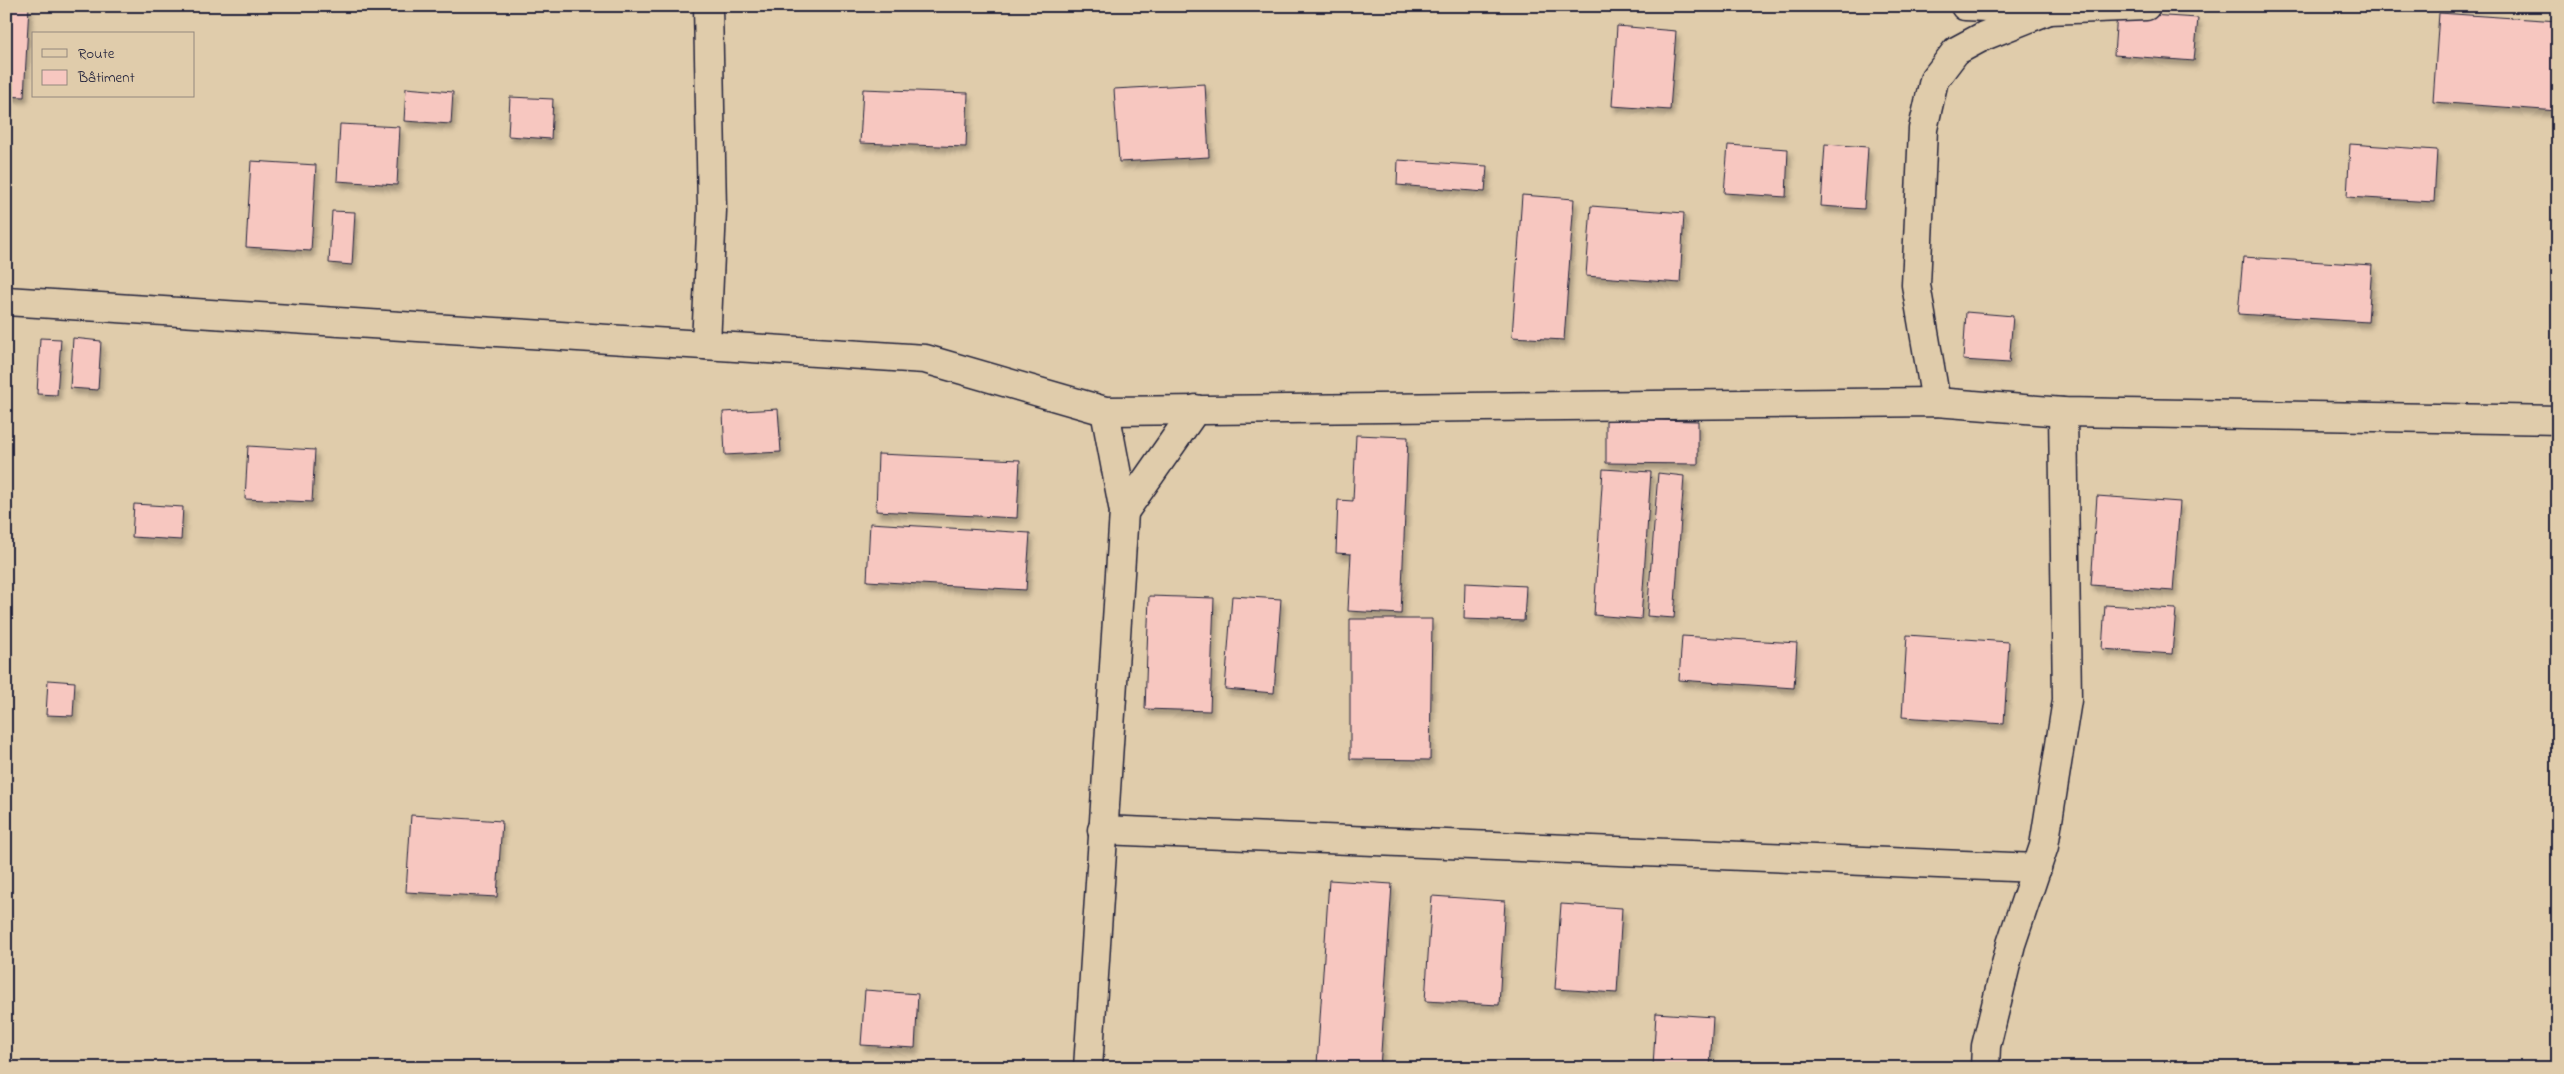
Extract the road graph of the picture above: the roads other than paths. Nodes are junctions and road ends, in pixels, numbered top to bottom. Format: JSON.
{"nodes":[{"id":1,"x":708,"y":6,"type":"edge"},
{"id":2,"x":1965,"y":6,"type":"edge"},
{"id":3,"x":2146,"y":6,"type":"edge"},
{"id":4,"x":2049,"y":8,"type":"edge"},
{"id":5,"x":6,"y":301,"type":"edge"},
{"id":6,"x":706,"y":345,"type":"junction"},
{"id":7,"x":1936,"y":402,"type":"junction"},
{"id":8,"x":1196,"y":409,"type":"junction"},
{"id":9,"x":1105,"y":410,"type":"junction"},
{"id":10,"x":2063,"y":412,"type":"junction"},
{"id":11,"x":2558,"y":420,"type":"edge"},
{"id":12,"x":1124,"y":512,"type":"junction"},
{"id":13,"x":1102,"y":830,"type":"junction"},
{"id":14,"x":2037,"y":868,"type":"junction"},
{"id":15,"x":1088,"y":1068,"type":"edge"},
{"id":16,"x":1985,"y":1068,"type":"edge"}],
"edges":[{"from":1,"to":6,"type":"street"},
{"from":2,"to":4,"type":"street"},
{"from":3,"to":4,"type":"street"},
{"from":4,"to":7,"type":"street"},
{"from":5,"to":6,"type":"street"},
{"from":6,"to":9,"type":"street"},
{"from":7,"to":8,"type":"street"},
{"from":7,"to":10,"type":"street"},
{"from":8,"to":9,"type":"street"},
{"from":8,"to":12,"type":"street"},
{"from":9,"to":12,"type":"street"},
{"from":10,"to":11,"type":"street"},
{"from":10,"to":14,"type":"street"},
{"from":12,"to":13,"type":"street"},
{"from":13,"to":14,"type":"street"},
{"from":13,"to":15,"type":"street"},
{"from":14,"to":16,"type":"street"}]}
